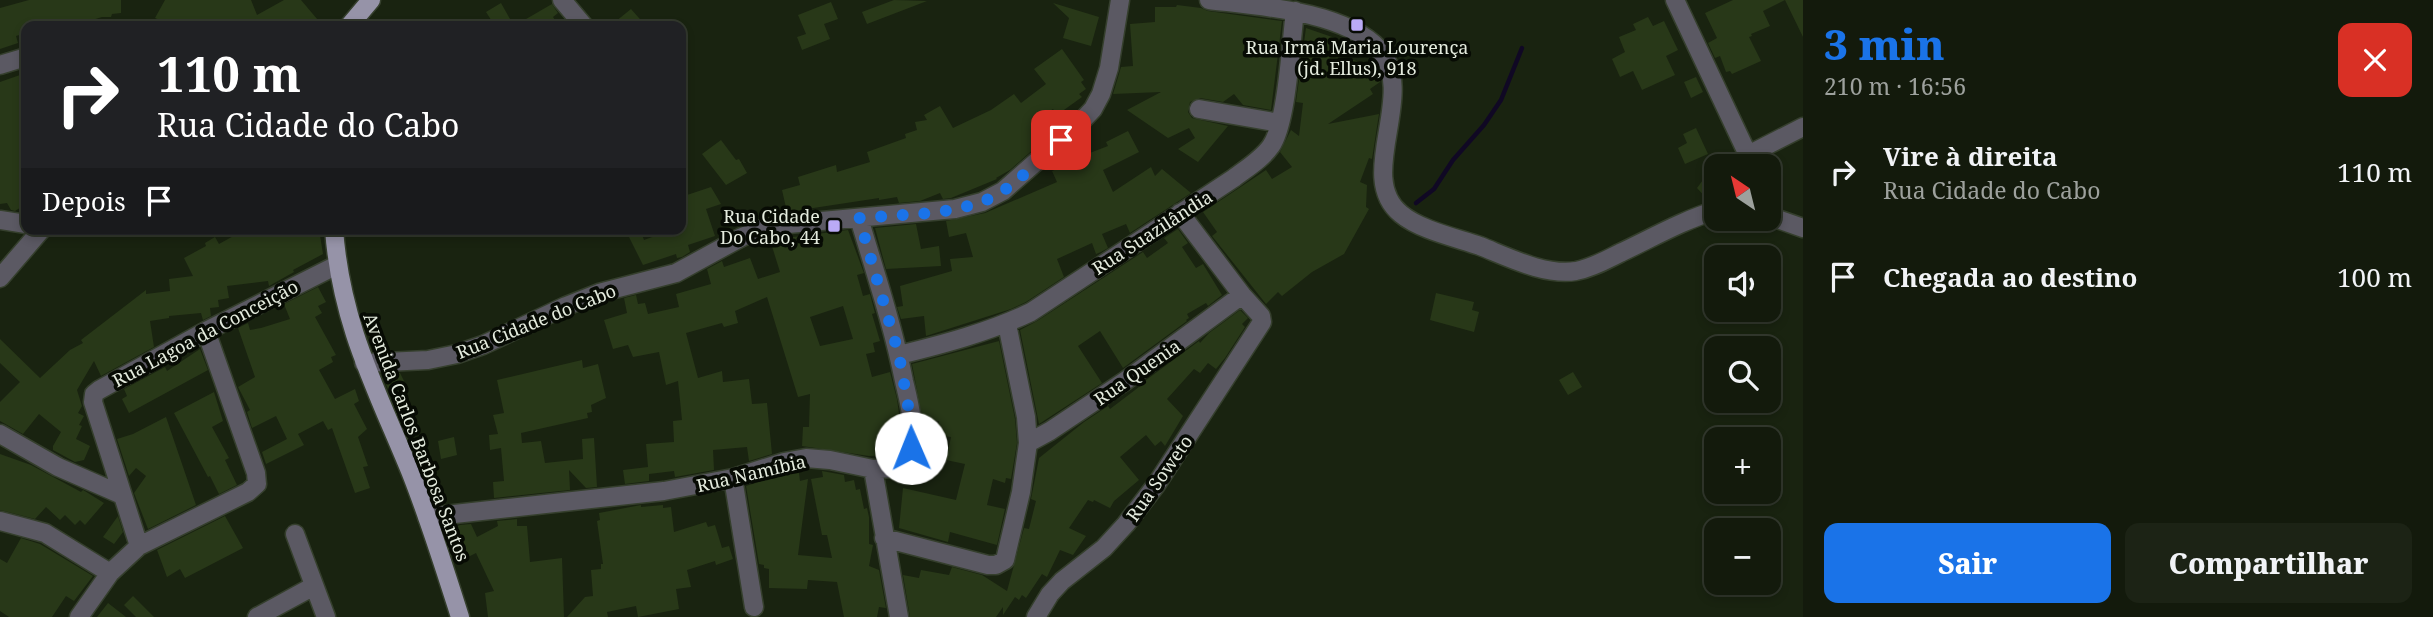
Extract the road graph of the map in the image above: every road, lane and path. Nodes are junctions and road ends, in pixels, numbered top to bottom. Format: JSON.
{"nodes":[{"id":1,"x":371,"y":0,"type":"edge"},
{"id":2,"x":562,"y":0,"type":"edge"},
{"id":3,"x":1120,"y":0,"type":"edge"},
{"id":4,"x":1209,"y":0,"type":"edge"},
{"id":5,"x":1675,"y":0,"type":"edge"},
{"id":6,"x":1294,"y":11,"type":"junction"},
{"id":7,"x":353,"y":21,"type":"edge"},
{"id":8,"x":580,"y":21,"type":"edge"},
{"id":9,"x":21,"y":59,"type":"edge"},
{"id":10,"x":0,"y":65,"type":"edge"},
{"id":11,"x":1199,"y":109,"type":"dead end"},
{"id":12,"x":1280,"y":123,"type":"junction"},
{"id":13,"x":1803,"y":127,"type":"edge"},
{"id":14,"x":1740,"y":154,"type":"edge"},
{"id":15,"x":1754,"y":154,"type":"edge"},
{"id":16,"x":1180,"y":213,"type":"junction"},
{"id":17,"x":1704,"y":214,"type":"edge"},
{"id":18,"x":859,"y":218,"type":"junction"},
{"id":19,"x":0,"y":220,"type":"edge"},
{"id":20,"x":1782,"y":221,"type":"edge"},
{"id":21,"x":21,"y":223,"type":"edge"},
{"id":22,"x":1803,"y":228,"type":"edge"},
{"id":23,"x":37,"y":235,"type":"edge"},
{"id":24,"x":334,"y":235,"type":"edge"},
{"id":25,"x":337,"y":265,"type":"junction"},
{"id":26,"x":0,"y":278,"type":"edge"},
{"id":27,"x":1241,"y":295,"type":"junction"},
{"id":28,"x":1007,"y":324,"type":"junction"},
{"id":29,"x":206,"y":331,"type":"junction"},
{"id":30,"x":899,"y":355,"type":"junction"},
{"id":31,"x":364,"y":363,"type":"junction"},
{"id":32,"x":0,"y":434,"type":"edge"},
{"id":33,"x":1028,"y":443,"type":"junction"},
{"id":34,"x":110,"y":456,"type":"junction"},
{"id":35,"x":873,"y":469,"type":"junction"},
{"id":36,"x":85,"y":478,"type":"junction"},
{"id":37,"x":733,"y":478,"type":"junction"},
{"id":38,"x":122,"y":495,"type":"junction"},
{"id":39,"x":427,"y":517,"type":"junction"},
{"id":40,"x":0,"y":521,"type":"edge"},
{"id":41,"x":295,"y":534,"type":"dead end"},
{"id":42,"x":884,"y":538,"type":"junction"},
{"id":43,"x":139,"y":546,"type":"junction"},
{"id":44,"x":110,"y":573,"type":"junction"},
{"id":45,"x":314,"y":586,"type":"junction"},
{"id":46,"x":754,"y":607,"type":"dead end"},
{"id":47,"x":79,"y":617,"type":"edge"},
{"id":48,"x":257,"y":617,"type":"edge"},
{"id":49,"x":326,"y":617,"type":"edge"},
{"id":50,"x":460,"y":617,"type":"edge"},
{"id":51,"x":899,"y":617,"type":"edge"},
{"id":52,"x":1036,"y":617,"type":"edge"}],
"edges":[{"from":1,"to":7,"type":"main road"},
{"from":2,"to":8,"type":"street"},
{"from":3,"to":18,"type":"street","name":"Rua Cidade do Cabo"},
{"from":4,"to":6,"type":"street"},
{"from":5,"to":14,"type":"street"},
{"from":6,"to":12,"type":"street","name":"Rua Suazilândia"},
{"from":6,"to":17,"type":"street"},
{"from":9,"to":10,"type":"street"},
{"from":11,"to":12,"type":"street"},
{"from":12,"to":16,"type":"street","name":"Rua Suazilândia"},
{"from":13,"to":15,"type":"street"},
{"from":16,"to":27,"type":"street"},
{"from":16,"to":28,"type":"street","name":"Rua Suazilândia"},
{"from":18,"to":30,"type":"street","name":"Rua Namíbia"},
{"from":18,"to":31,"type":"street","name":"Rua Cidade do Cabo"},
{"from":19,"to":21,"type":"street"},
{"from":20,"to":22,"type":"street"},
{"from":23,"to":26,"type":"street"},
{"from":24,"to":25,"type":"main road","name":"Avenida Carlos Barbosa Santos"},
{"from":25,"to":29,"type":"street","name":"Rua Lagoa da Conceição"},
{"from":25,"to":31,"type":"main road","name":"Avenida Carlos Barbosa Santos"},
{"from":27,"to":33,"type":"street","name":"Rua Quenia"},
{"from":27,"to":52,"type":"street","name":"Rua Soweto"},
{"from":28,"to":30,"type":"street","name":"Rua Suazilândia"},
{"from":28,"to":33,"type":"street"},
{"from":29,"to":34,"type":"street","name":"Rua Lagoa da Conceição"},
{"from":29,"to":43,"type":"street"},
{"from":30,"to":35,"type":"street","name":"Rua Namíbia"},
{"from":31,"to":39,"type":"main road","name":"Avenida Carlos Barbosa Santos"},
{"from":32,"to":36,"type":"street"},
{"from":33,"to":42,"type":"street"},
{"from":34,"to":36,"type":"street"},
{"from":34,"to":38,"type":"street","name":"Rua Lagoa da Conceição"},
{"from":35,"to":37,"type":"street","name":"Rua Namíbia"},
{"from":35,"to":42,"type":"street"},
{"from":36,"to":38,"type":"street"},
{"from":37,"to":39,"type":"street","name":"Rua Namíbia"},
{"from":37,"to":46,"type":"street"},
{"from":38,"to":43,"type":"street","name":"Rua Lagoa da Conceição"},
{"from":39,"to":50,"type":"main road","name":"Avenida Carlos Barbosa Santos"},
{"from":40,"to":44,"type":"street"},
{"from":41,"to":45,"type":"street"},
{"from":42,"to":51,"type":"street"},
{"from":43,"to":44,"type":"street"},
{"from":44,"to":47,"type":"street"},
{"from":45,"to":48,"type":"street"},
{"from":45,"to":49,"type":"street"}]}
